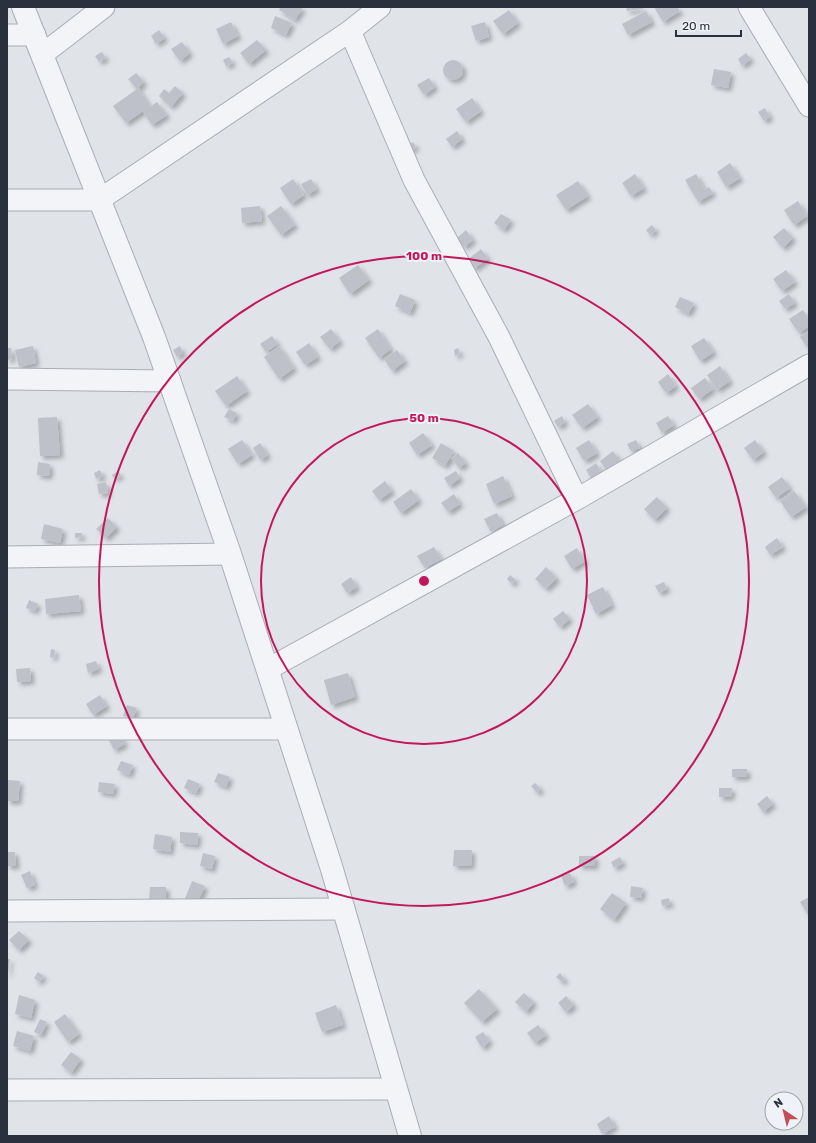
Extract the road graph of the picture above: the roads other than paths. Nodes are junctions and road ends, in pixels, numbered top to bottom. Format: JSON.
{"nodes":[{"id":1,"x":23,"y":7,"type":"edge"},
{"id":2,"x":104,"y":7,"type":"edge"},
{"id":3,"x":380,"y":7,"type":"edge"},
{"id":4,"x":749,"y":7,"type":"edge"},
{"id":5,"x":350,"y":31,"type":"junction"},
{"id":6,"x":7,"y":35,"type":"edge"},
{"id":7,"x":39,"y":45,"type":"junction"},
{"id":8,"x":809,"y":106,"type":"edge"},
{"id":9,"x":7,"y":200,"type":"edge"},
{"id":10,"x":99,"y":200,"type":"junction"},
{"id":11,"x":809,"y":365,"type":"edge"},
{"id":12,"x":7,"y":379,"type":"edge"},
{"id":13,"x":170,"y":381,"type":"junction"},
{"id":14,"x":577,"y":499,"type":"junction"},
{"id":15,"x":230,"y":554,"type":"junction"},
{"id":16,"x":7,"y":557,"type":"edge"},
{"id":17,"x":268,"y":669,"type":"junction"},
{"id":18,"x":7,"y":729,"type":"edge"},
{"id":19,"x":287,"y":729,"type":"junction"},
{"id":20,"x":344,"y":909,"type":"junction"},
{"id":21,"x":7,"y":911,"type":"edge"},
{"id":22,"x":396,"y":1089,"type":"junction"},
{"id":23,"x":7,"y":1090,"type":"edge"},
{"id":24,"x":410,"y":1136,"type":"edge"}],
"edges":[{"from":1,"to":7,"type":"street"},
{"from":2,"to":7,"type":"street"},
{"from":3,"to":5,"type":"street"},
{"from":4,"to":8,"type":"street"},
{"from":5,"to":10,"type":"street"},
{"from":5,"to":14,"type":"street"},
{"from":6,"to":7,"type":"street"},
{"from":7,"to":10,"type":"street"},
{"from":9,"to":10,"type":"street"},
{"from":10,"to":13,"type":"street"},
{"from":11,"to":14,"type":"street"},
{"from":12,"to":13,"type":"street"},
{"from":13,"to":15,"type":"street"},
{"from":14,"to":17,"type":"street"},
{"from":15,"to":16,"type":"street"},
{"from":15,"to":17,"type":"street"},
{"from":17,"to":19,"type":"street"},
{"from":18,"to":19,"type":"street"},
{"from":19,"to":20,"type":"street"},
{"from":20,"to":21,"type":"street"},
{"from":20,"to":22,"type":"street"},
{"from":22,"to":23,"type":"street"},
{"from":22,"to":24,"type":"street"}]}
